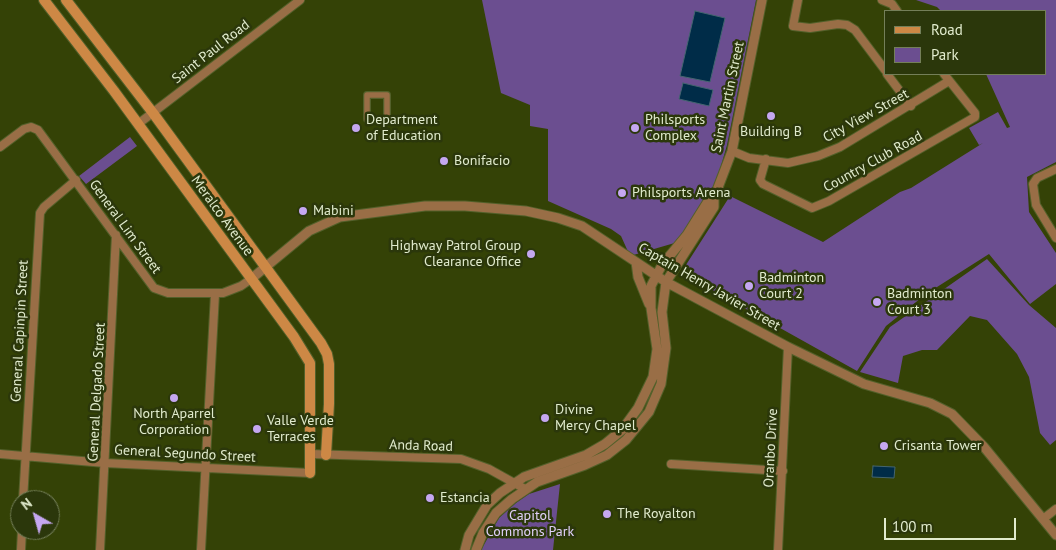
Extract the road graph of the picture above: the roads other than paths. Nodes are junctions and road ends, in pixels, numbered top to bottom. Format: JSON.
{"nodes":[{"id":1,"x":44,"y":0,"type":"edge"},
{"id":2,"x":66,"y":0,"type":"edge"},
{"id":3,"x":300,"y":0,"type":"edge"},
{"id":4,"x":762,"y":0,"type":"edge"},
{"id":5,"x":798,"y":0,"type":"edge"},
{"id":6,"x":882,"y":0,"type":"edge"},
{"id":7,"x":896,"y":10,"type":"edge"},
{"id":8,"x":884,"y":69,"type":"edge"},
{"id":9,"x":888,"y":75,"type":"edge"},
{"id":10,"x":945,"y":75,"type":"edge"},
{"id":11,"x":949,"y":81,"type":"junction"},
{"id":12,"x":911,"y":106,"type":"junction"},
{"id":13,"x":153,"y":113,"type":"junction"},
{"id":14,"x":367,"y":120,"type":"joint"},
{"id":15,"x":138,"y":124,"type":"junction"},
{"id":16,"x":0,"y":147,"type":"edge"},
{"id":17,"x":732,"y":151,"type":"junction"},
{"id":18,"x":766,"y":159,"type":"junction"},
{"id":19,"x":1056,"y":169,"type":"edge"},
{"id":20,"x":76,"y":180,"type":"junction"},
{"id":21,"x":714,"y":198,"type":"junction"},
{"id":22,"x":217,"y":200,"type":"junction"},
{"id":23,"x":201,"y":211,"type":"junction"},
{"id":24,"x":116,"y":235,"type":"junction"},
{"id":25,"x":1056,"y":238,"type":"edge"},
{"id":26,"x":636,"y":262,"type":"junction"},
{"id":27,"x":266,"y":268,"type":"junction"},
{"id":28,"x":655,"y":275,"type":"junction"},
{"id":29,"x":250,"y":279,"type":"junction"},
{"id":30,"x":666,"y":282,"type":"junction"},
{"id":31,"x":215,"y":294,"type":"junction"},
{"id":32,"x":651,"y":308,"type":"junction"},
{"id":33,"x":310,"y":326,"type":"junction"},
{"id":34,"x":294,"y":337,"type":"junction"},
{"id":35,"x":788,"y":347,"type":"junction"},
{"id":36,"x":0,"y":454,"type":"edge"},
{"id":37,"x":310,"y":454,"type":"junction"},
{"id":38,"x":26,"y":455,"type":"junction"},
{"id":39,"x":326,"y":455,"type":"junction"},
{"id":40,"x":105,"y":462,"type":"junction"},
{"id":41,"x":671,"y":464,"type":"dead end"},
{"id":42,"x":205,"y":468,"type":"junction"},
{"id":43,"x":783,"y":471,"type":"junction"},
{"id":44,"x":310,"y":473,"type":"joint"},
{"id":45,"x":514,"y":483,"type":"junction"},
{"id":46,"x":525,"y":489,"type":"junction"},
{"id":47,"x":24,"y":490,"type":"edge"},
{"id":48,"x":1056,"y":509,"type":"edge"},
{"id":49,"x":1043,"y":519,"type":"junction"},
{"id":50,"x":1056,"y":534,"type":"edge"},
{"id":51,"x":100,"y":550,"type":"edge"},
{"id":52,"x":201,"y":550,"type":"edge"},
{"id":53,"x":465,"y":550,"type":"edge"},
{"id":54,"x":476,"y":550,"type":"edge"},
{"id":55,"x":778,"y":550,"type":"edge"}],
"edges":[{"from":1,"to":15,"type":"main road","name":"Meralco Avenue"},
{"from":2,"to":13,"type":"main road","name":"Meralco Avenue"},
{"from":3,"to":13,"type":"street","name":"Saint Paul Road"},
{"from":4,"to":17,"type":"street","name":"Saint Martin Street"},
{"from":5,"to":8,"type":"street"},
{"from":6,"to":7,"type":"street"},
{"from":9,"to":12,"type":"street"},
{"from":10,"to":11,"type":"street"},
{"from":11,"to":12,"type":"street","name":"City View Street"},
{"from":11,"to":18,"type":"street","name":"Country Club Road"},
{"from":12,"to":18,"type":"street","name":"City View Street"},
{"from":13,"to":15,"type":"street","name":"Saint Paul Road"},
{"from":13,"to":22,"type":"main road","name":"Meralco Avenue"},
{"from":14,"to":14,"type":"street"},
{"from":15,"to":23,"type":"main road","name":"Meralco Avenue"},
{"from":16,"to":20,"type":"street","name":"General Lim Street"},
{"from":17,"to":18,"type":"street","name":"City View Street"},
{"from":17,"to":21,"type":"street","name":"Saint Martin Street"},
{"from":19,"to":25,"type":"street"},
{"from":20,"to":24,"type":"street","name":"General Lim Street"},
{"from":20,"to":38,"type":"street","name":"General Capinpin Street"},
{"from":21,"to":28,"type":"street","name":"Saint Martin Street"},
{"from":21,"to":30,"type":"street","name":"Saint Martin Street"},
{"from":22,"to":23,"type":"main road"},
{"from":22,"to":27,"type":"main road","name":"Meralco Avenue"},
{"from":23,"to":29,"type":"main road","name":"Meralco Avenue"},
{"from":24,"to":31,"type":"street","name":"General Lim Street"},
{"from":24,"to":40,"type":"street","name":"General Delgado Street"},
{"from":26,"to":27,"type":"street","name":"Captain Henry Javier Street"},
{"from":26,"to":28,"type":"street","name":"Captain Henry Javier Street"},
{"from":26,"to":32,"type":"street"},
{"from":27,"to":29,"type":"street","name":"Captain Henry Javier Street"},
{"from":27,"to":33,"type":"main road","name":"Meralco Avenue"},
{"from":28,"to":30,"type":"street","name":"Captain Henry Javier Street"},
{"from":28,"to":32,"type":"street"},
{"from":29,"to":31,"type":"street","name":"General Lim Street"},
{"from":29,"to":34,"type":"main road","name":"Meralco Avenue"},
{"from":30,"to":35,"type":"street","name":"Captain Henry Javier Street"},
{"from":30,"to":46,"type":"street"},
{"from":31,"to":42,"type":"street"},
{"from":32,"to":45,"type":"street"},
{"from":33,"to":34,"type":"main road"},
{"from":33,"to":39,"type":"main road","name":"Meralco Avenue"},
{"from":34,"to":37,"type":"main road","name":"Meralco Avenue"},
{"from":35,"to":43,"type":"street","name":"Oranbo Drive"},
{"from":35,"to":49,"type":"street","name":"Captain Henry Javier Street"},
{"from":36,"to":38,"type":"street","name":"General Segundo Street"},
{"from":37,"to":39,"type":"street","name":"Anda Road"},
{"from":37,"to":44,"type":"main road","name":"Meralco Avenue"},
{"from":38,"to":40,"type":"street","name":"General Segundo Street"},
{"from":38,"to":47,"type":"street","name":"General Capinpin Street"},
{"from":39,"to":45,"type":"street","name":"Anda Road"},
{"from":40,"to":42,"type":"street","name":"General Segundo Street"},
{"from":40,"to":51,"type":"street","name":"General Delgado Street"},
{"from":41,"to":43,"type":"street"},
{"from":42,"to":44,"type":"street","name":"General Segundo Street"},
{"from":42,"to":52,"type":"street"},
{"from":43,"to":55,"type":"street","name":"Oranbo Drive"},
{"from":45,"to":46,"type":"street","name":"Anda Road"},
{"from":45,"to":53,"type":"street"},
{"from":46,"to":54,"type":"street"},
{"from":48,"to":49,"type":"street"},
{"from":49,"to":50,"type":"street","name":"Captain Henry Javier Street"}]}
